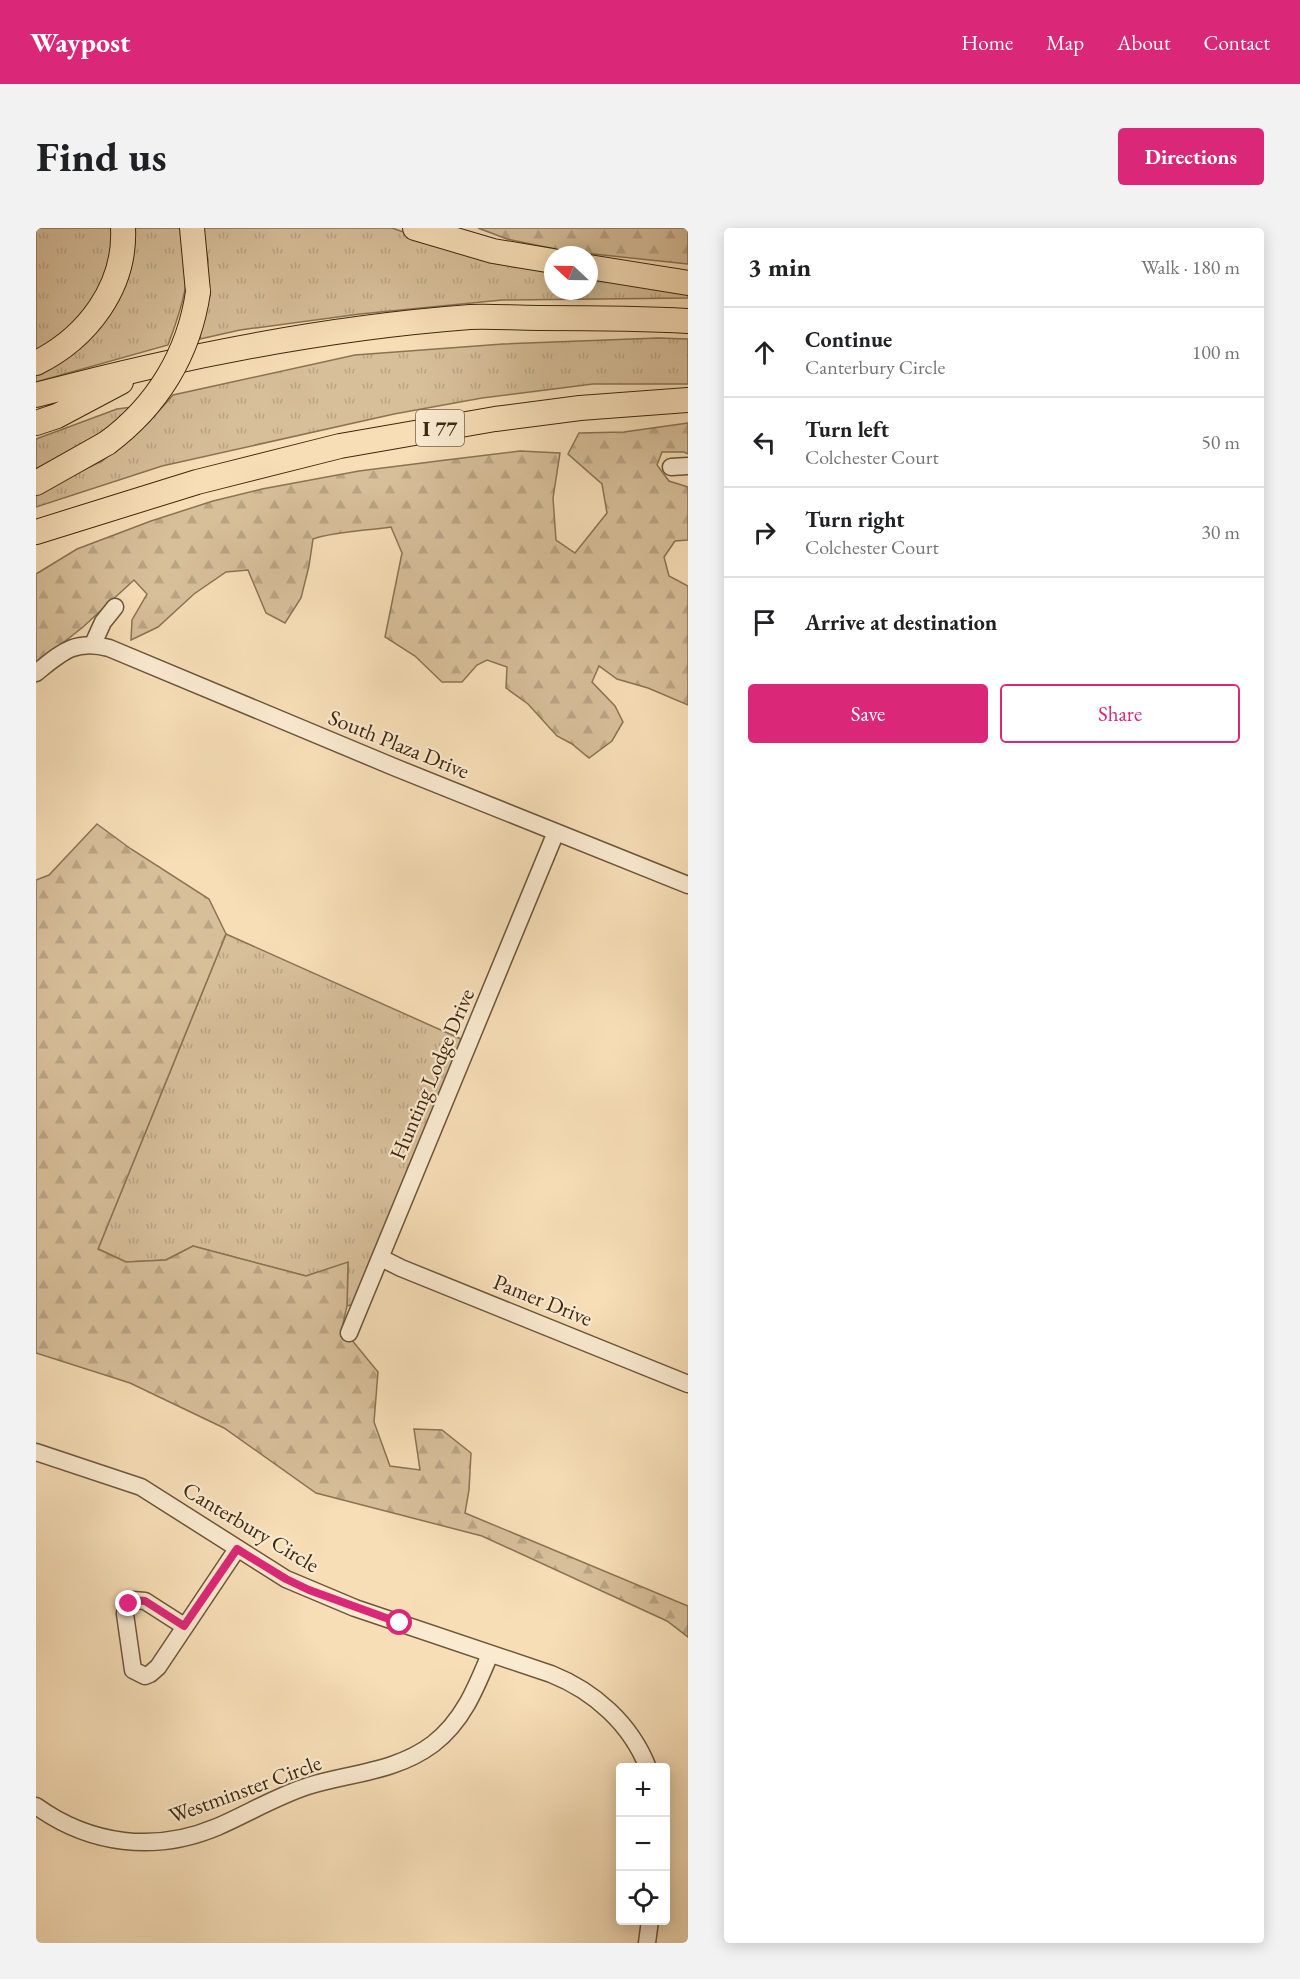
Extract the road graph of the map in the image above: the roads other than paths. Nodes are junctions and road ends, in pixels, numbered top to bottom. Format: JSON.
{"nodes":[{"id":1,"x":123,"y":228,"type":"edge"},
{"id":2,"x":192,"y":228,"type":"edge"},
{"id":3,"x":414,"y":228,"type":"edge"},
{"id":4,"x":544,"y":259,"type":"edge"},
{"id":5,"x":598,"y":268,"type":"edge"},
{"id":6,"x":688,"y":283,"type":"edge"},
{"id":7,"x":688,"y":321,"type":"edge"},
{"id":8,"x":36,"y":363,"type":"edge"},
{"id":9,"x":155,"y":365,"type":"junction"},
{"id":10,"x":36,"y":395,"type":"edge"},
{"id":11,"x":688,"y":400,"type":"edge"},
{"id":12,"x":36,"y":423,"type":"edge"},
{"id":13,"x":688,"y":466,"type":"edge"},
{"id":14,"x":671,"y":467,"type":"dead end"},
{"id":15,"x":36,"y":483,"type":"edge"},
{"id":16,"x":133,"y":501,"type":"junction"},
{"id":17,"x":36,"y":532,"type":"edge"},
{"id":18,"x":36,"y":549,"type":"edge"},
{"id":19,"x":115,"y":607,"type":"dead end"},
{"id":20,"x":93,"y":644,"type":"junction"},
{"id":21,"x":36,"y":673,"type":"edge"},
{"id":22,"x":556,"y":832,"type":"junction"},
{"id":23,"x":688,"y":885,"type":"edge"},
{"id":24,"x":381,"y":1258,"type":"junction"},
{"id":25,"x":349,"y":1333,"type":"dead end"},
{"id":26,"x":688,"y":1384,"type":"edge"},
{"id":27,"x":36,"y":1452,"type":"edge"},
{"id":28,"x":237,"y":1549,"type":"junction"},
{"id":29,"x":184,"y":1626,"type":"junction"},
{"id":30,"x":490,"y":1653,"type":"junction"},
{"id":31,"x":646,"y":1763,"type":"edge"},
{"id":32,"x":36,"y":1806,"type":"edge"},
{"id":33,"x":649,"y":1925,"type":"edge"},
{"id":34,"x":647,"y":1943,"type":"edge"}],
"edges":[{"from":1,"to":8,"type":"highway"},
{"from":2,"to":15,"type":"highway","bridge":true},
{"from":3,"to":4,"type":"highway"},
{"from":5,"to":6,"type":"highway"},
{"from":7,"to":9,"type":"highway"},
{"from":9,"to":10,"type":"highway"},
{"from":9,"to":12,"type":"highway"},
{"from":11,"to":16,"type":"highway","number":"I 77"},
{"from":13,"to":14,"type":"street"},
{"from":16,"to":17,"type":"highway","number":"I 77"},
{"from":16,"to":18,"type":"highway"},
{"from":19,"to":20,"type":"street"},
{"from":20,"to":21,"type":"street"},
{"from":20,"to":22,"type":"street","name":"South Plaza Drive"},
{"from":22,"to":23,"type":"street","name":"South Plaza Drive"},
{"from":22,"to":24,"type":"street","name":"Hunting Lodge Drive"},
{"from":24,"to":25,"type":"street","name":"Hunting Lodge Drive"},
{"from":24,"to":26,"type":"street","name":"Pamer Drive"},
{"from":27,"to":28,"type":"street","name":"Canterbury Circle"},
{"from":28,"to":29,"type":"street"},
{"from":28,"to":30,"type":"street","name":"Canterbury Circle"},
{"from":29,"to":29,"type":"street"},
{"from":30,"to":31,"type":"street","name":"Canterbury Circle"},
{"from":30,"to":32,"type":"street","name":"Westminster Circle"},
{"from":33,"to":34,"type":"street"}]}
